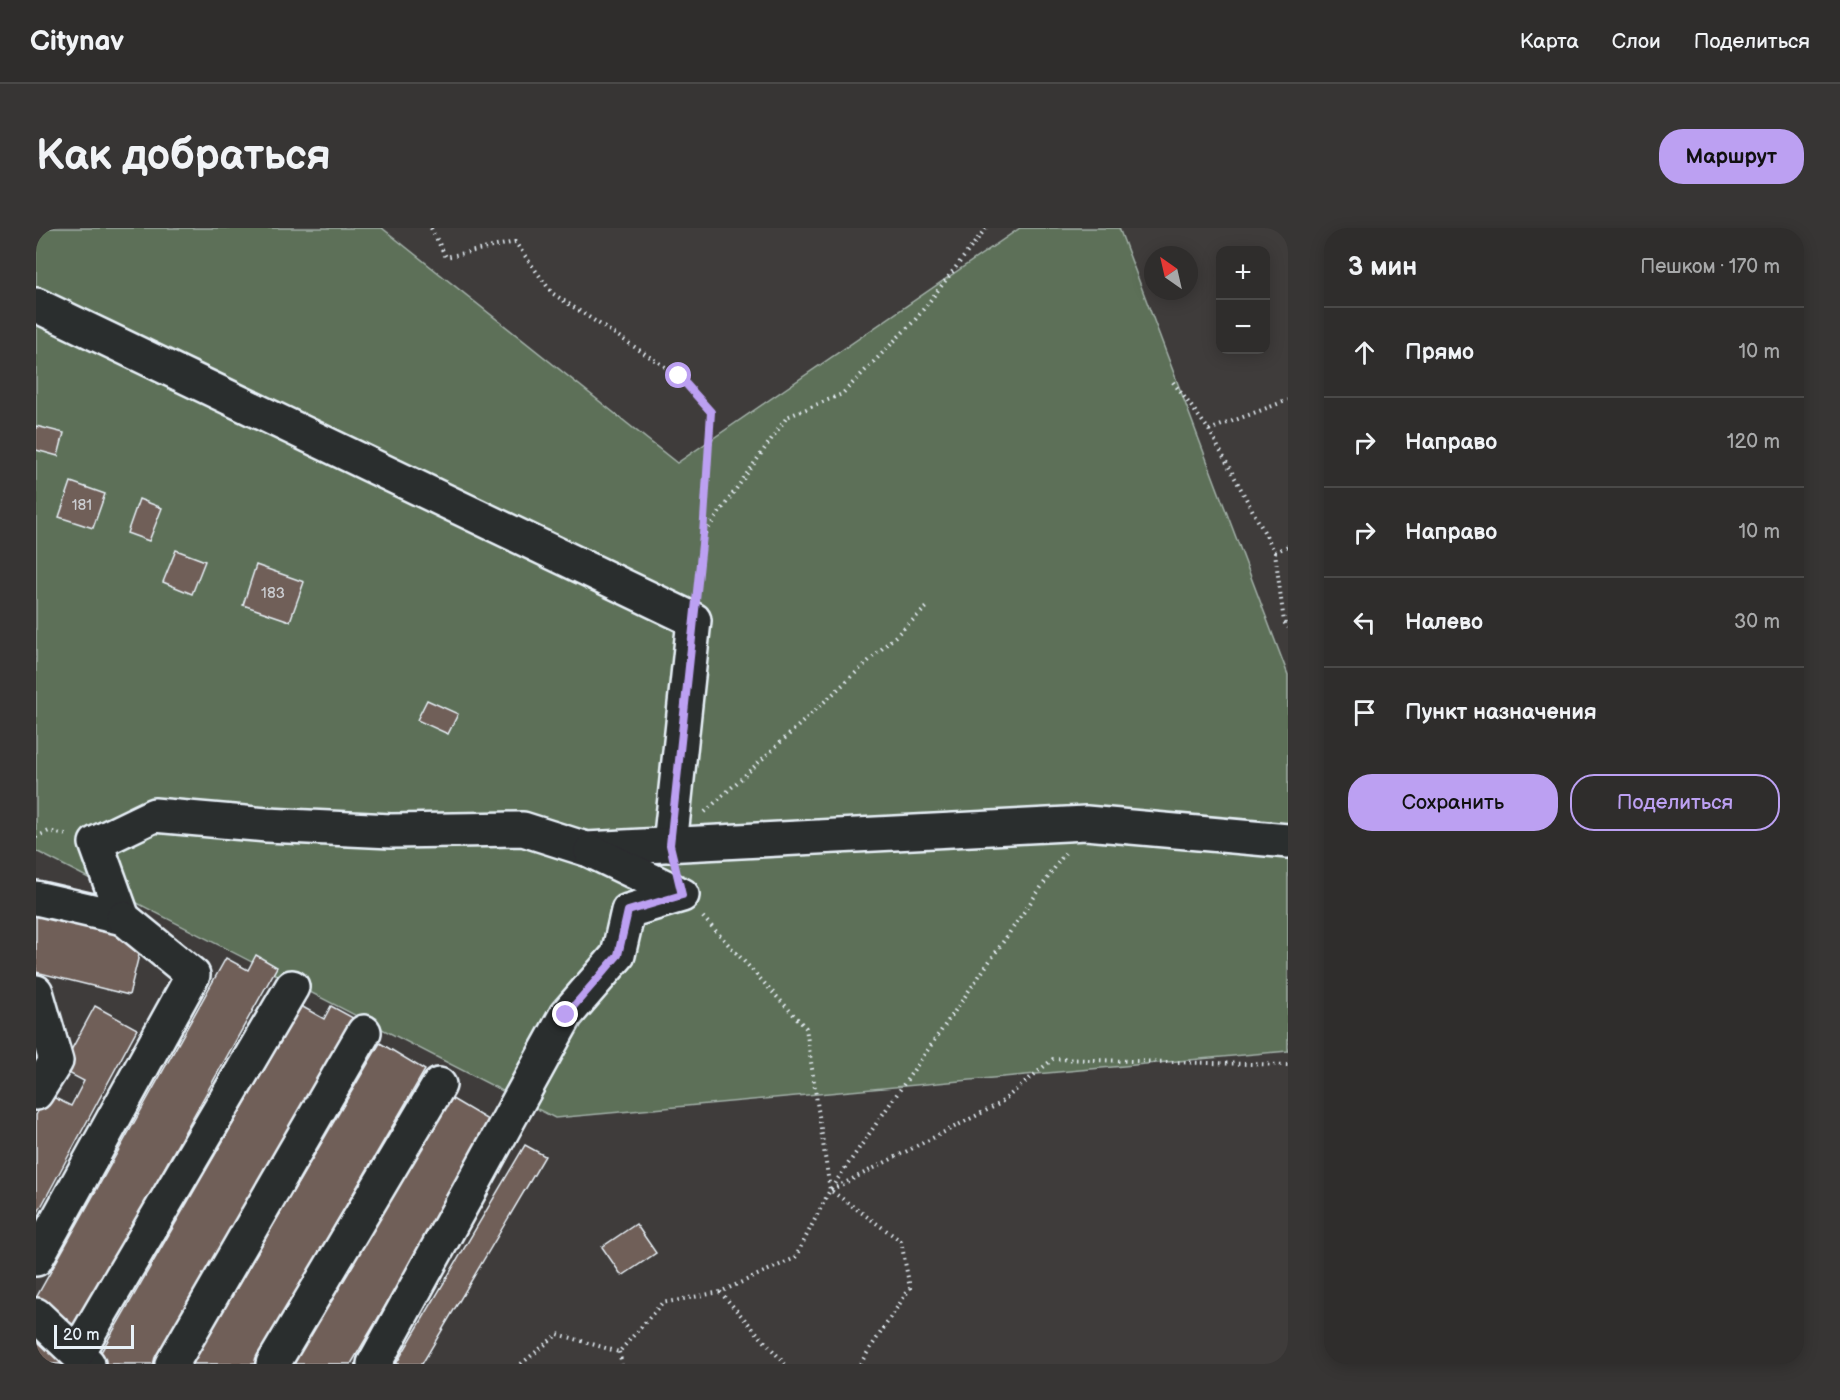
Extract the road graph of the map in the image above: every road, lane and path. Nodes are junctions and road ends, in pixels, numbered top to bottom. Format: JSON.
{"nodes":[{"id":1,"x":431,"y":228,"type":"edge"},
{"id":2,"x":986,"y":228,"type":"edge"},
{"id":3,"x":36,"y":305,"type":"edge"},
{"id":4,"x":1173,"y":382,"type":"dead end"},
{"id":5,"x":1288,"y":400,"type":"edge"},
{"id":6,"x":1209,"y":430,"type":"junction"},
{"id":7,"x":703,"y":535,"type":"junction"},
{"id":8,"x":1288,"y":546,"type":"edge"},
{"id":9,"x":1275,"y":552,"type":"junction"},
{"id":10,"x":927,"y":607,"type":"dead end"},
{"id":11,"x":694,"y":620,"type":"junction"},
{"id":12,"x":1288,"y":628,"type":"edge"},
{"id":13,"x":704,"y":813,"type":"dead end"},
{"id":14,"x":1086,"y":823,"type":"junction"},
{"id":15,"x":1288,"y":841,"type":"edge"},
{"id":16,"x":670,"y":845,"type":"junction"},
{"id":17,"x":586,"y":849,"type":"junction"},
{"id":18,"x":682,"y":895,"type":"junction"},
{"id":19,"x":36,"y":898,"type":"edge"},
{"id":20,"x":123,"y":918,"type":"junction"},
{"id":21,"x":292,"y":987,"type":"dead end"},
{"id":22,"x":36,"y":992,"type":"edge"},
{"id":23,"x":364,"y":1032,"type":"dead end"},
{"id":24,"x":1288,"y":1065,"type":"edge"},
{"id":25,"x":438,"y":1085,"type":"dead end"},
{"id":26,"x":36,"y":1093,"type":"edge"},
{"id":27,"x":830,"y":1190,"type":"junction"},
{"id":28,"x":36,"y":1259,"type":"edge"},
{"id":29,"x":720,"y":1292,"type":"junction"},
{"id":30,"x":36,"y":1315,"type":"edge"},
{"id":31,"x":619,"y":1352,"type":"junction"},
{"id":32,"x":82,"y":1359,"type":"edge"},
{"id":33,"x":172,"y":1364,"type":"edge"},
{"id":34,"x":273,"y":1364,"type":"edge"},
{"id":35,"x":374,"y":1364,"type":"edge"},
{"id":36,"x":521,"y":1364,"type":"edge"},
{"id":37,"x":622,"y":1364,"type":"edge"},
{"id":38,"x":785,"y":1364,"type":"edge"},
{"id":39,"x":860,"y":1364,"type":"edge"}],
"edges":[{"from":1,"to":7,"type":"path"},
{"from":2,"to":7,"type":"path"},
{"from":3,"to":11,"type":"lane"},
{"from":4,"to":6,"type":"path"},
{"from":5,"to":6,"type":"path"},
{"from":6,"to":9,"type":"path"},
{"from":7,"to":11,"type":"path"},
{"from":8,"to":9,"type":"path"},
{"from":9,"to":12,"type":"path"},
{"from":10,"to":13,"type":"path"},
{"from":11,"to":16,"type":"lane"},
{"from":14,"to":15,"type":"lane"},
{"from":14,"to":16,"type":"lane"},
{"from":14,"to":27,"type":"path"},
{"from":16,"to":17,"type":"lane"},
{"from":17,"to":18,"type":"lane"},
{"from":17,"to":20,"type":"lane"},
{"from":18,"to":27,"type":"path"},
{"from":18,"to":35,"type":"lane"},
{"from":19,"to":20,"type":"lane"},
{"from":20,"to":28,"type":"lane"},
{"from":21,"to":32,"type":"lane"},
{"from":22,"to":26,"type":"lane"},
{"from":23,"to":33,"type":"lane"},
{"from":24,"to":27,"type":"path"},
{"from":25,"to":34,"type":"lane"},
{"from":27,"to":29,"type":"path"},
{"from":27,"to":39,"type":"path"},
{"from":29,"to":31,"type":"path"},
{"from":29,"to":38,"type":"path"},
{"from":30,"to":32,"type":"lane"},
{"from":31,"to":36,"type":"path"},
{"from":31,"to":37,"type":"path"}]}
